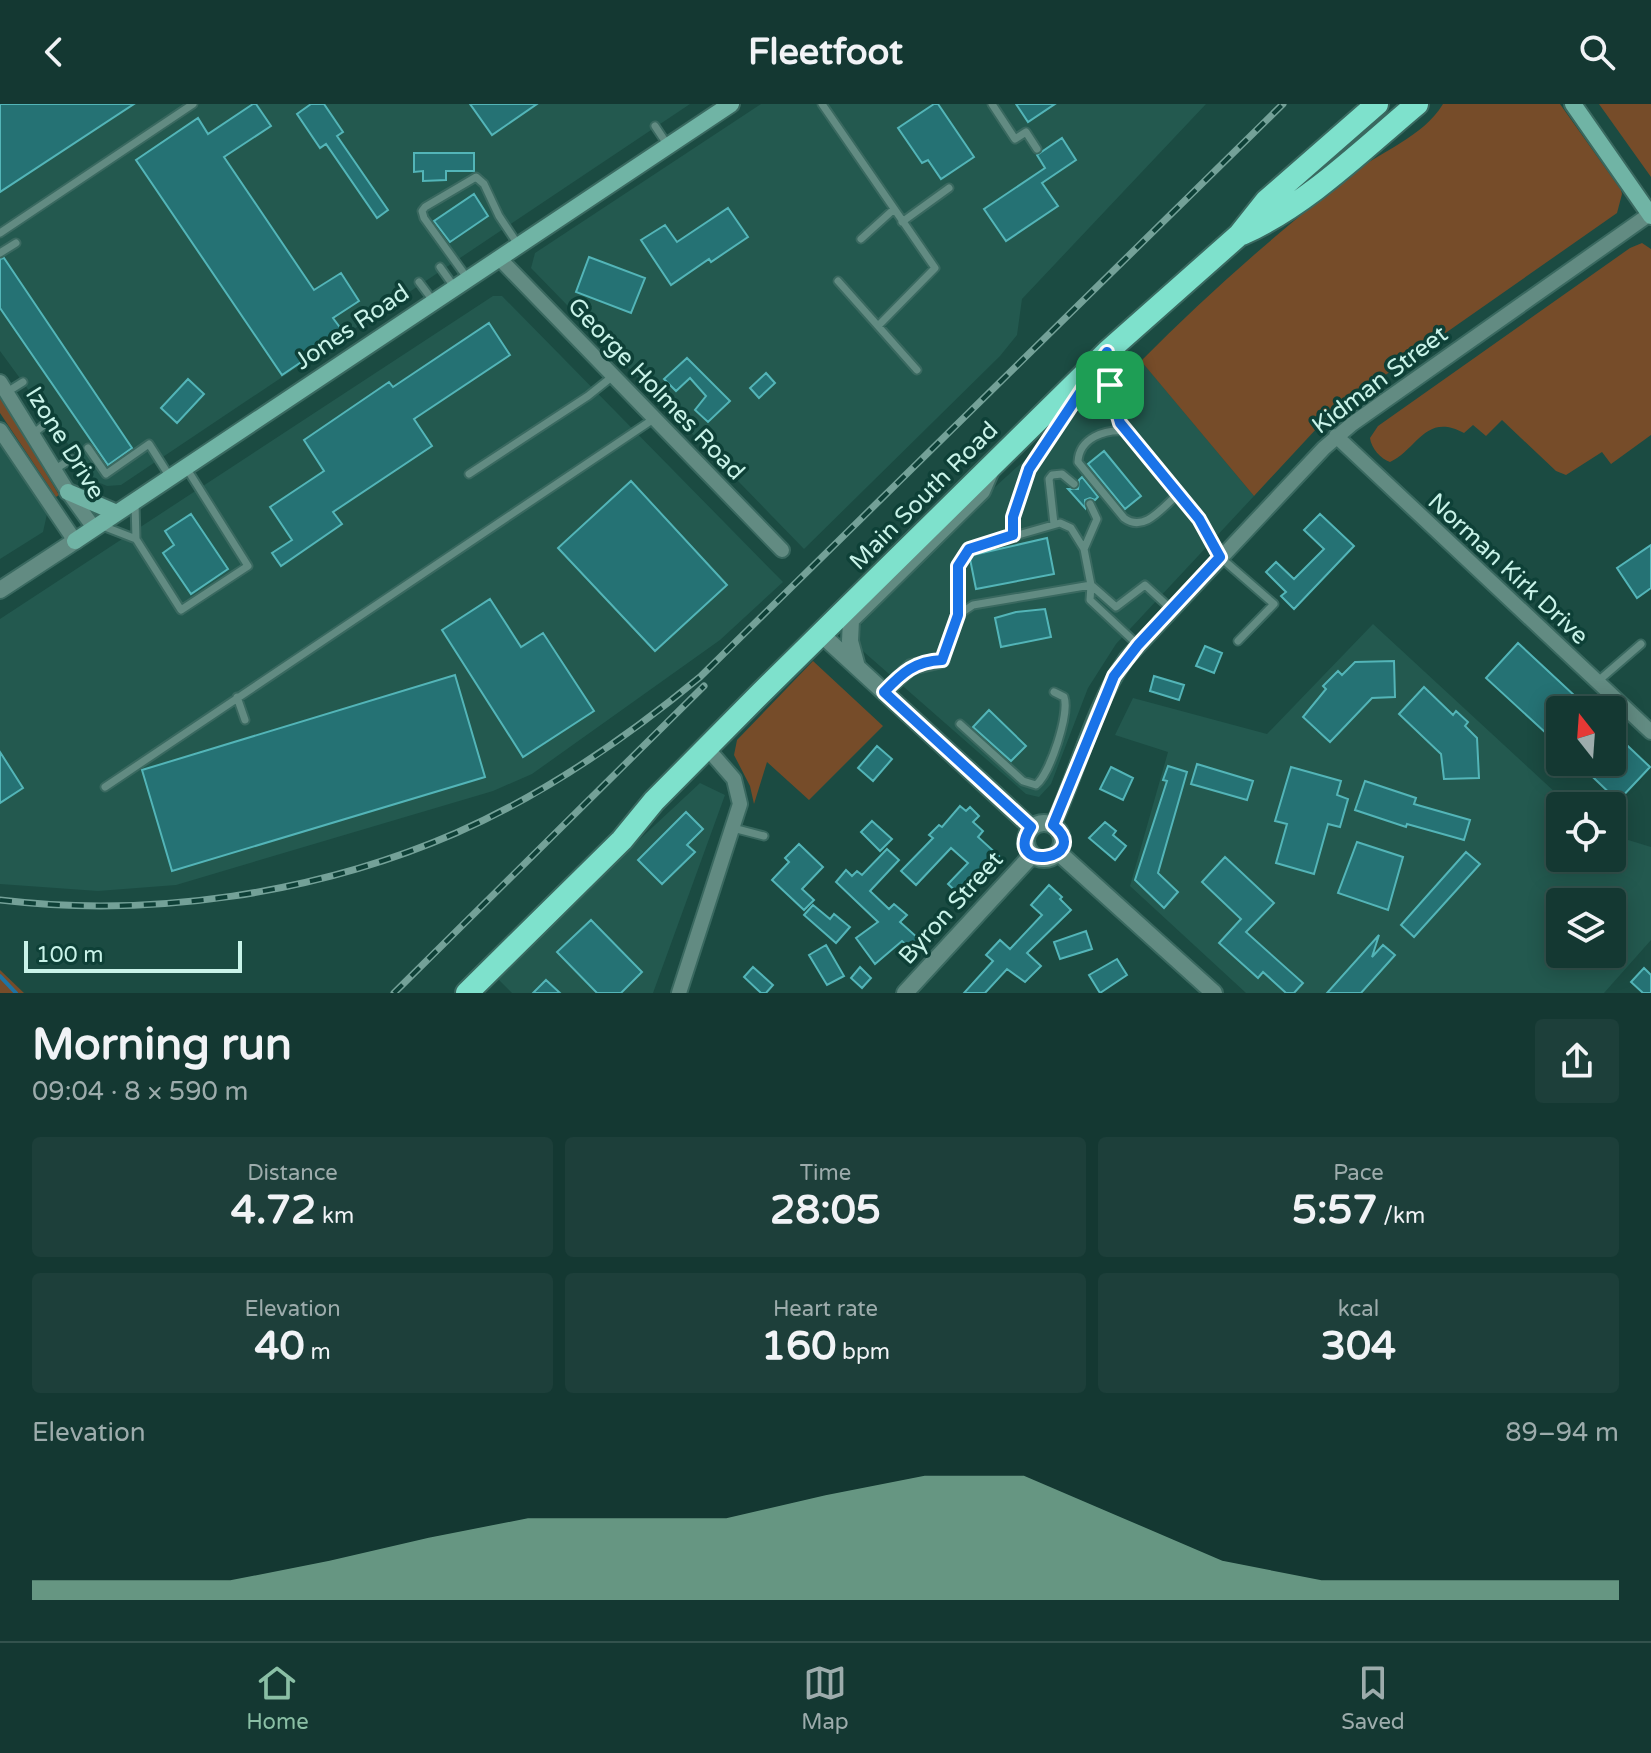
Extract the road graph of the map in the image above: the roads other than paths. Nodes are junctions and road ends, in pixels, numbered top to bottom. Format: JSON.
{"nodes":[{"id":1,"x":193,"y":104,"type":"edge"},
{"id":2,"x":731,"y":104,"type":"edge"},
{"id":3,"x":822,"y":104,"type":"edge"},
{"id":4,"x":992,"y":104,"type":"edge"},
{"id":5,"x":1377,"y":104,"type":"edge"},
{"id":6,"x":1417,"y":104,"type":"edge"},
{"id":7,"x":1573,"y":104,"type":"edge"},
{"id":8,"x":655,"y":126,"type":"dead end"},
{"id":9,"x":668,"y":146,"type":"junction"},
{"id":10,"x":1037,"y":149,"type":"dead end"},
{"id":11,"x":949,"y":188,"type":"dead end"},
{"id":12,"x":893,"y":210,"type":"junction"},
{"id":13,"x":1650,"y":215,"type":"edge"},
{"id":14,"x":902,"y":222,"type":"junction"},
{"id":15,"x":0,"y":233,"type":"edge"},
{"id":16,"x":1239,"y":235,"type":"junction"},
{"id":17,"x":861,"y":239,"type":"dead end"},
{"id":18,"x":16,"y":243,"type":"dead end"},
{"id":19,"x":519,"y":246,"type":"junction"},
{"id":20,"x":0,"y":253,"type":"edge"},
{"id":21,"x":499,"y":258,"type":"junction"},
{"id":22,"x":440,"y":267,"type":"dead end"},
{"id":23,"x":838,"y":281,"type":"dead end"},
{"id":24,"x":419,"y":282,"type":"dead end"},
{"id":25,"x":461,"y":284,"type":"junction"},
{"id":26,"x":434,"y":302,"type":"junction"},
{"id":27,"x":878,"y":326,"type":"junction"},
{"id":28,"x":1107,"y":352,"type":"junction"},
{"id":29,"x":917,"y":370,"type":"dead end"},
{"id":30,"x":614,"y":375,"type":"junction"},
{"id":31,"x":23,"y":382,"type":"dead end"},
{"id":32,"x":3,"y":387,"type":"edge"},
{"id":33,"x":656,"y":418,"type":"junction"},
{"id":34,"x":49,"y":421,"type":"dead end"},
{"id":35,"x":0,"y":430,"type":"edge"},
{"id":36,"x":1125,"y":431,"type":"junction"},
{"id":37,"x":34,"y":433,"type":"junction"},
{"id":38,"x":1336,"y":436,"type":"junction"},
{"id":39,"x":88,"y":448,"type":"dead end"},
{"id":40,"x":71,"y":459,"type":"dead end"},
{"id":41,"x":994,"y":463,"type":"junction"},
{"id":42,"x":186,"y":467,"type":"junction"},
{"id":43,"x":54,"y":470,"type":"junction"},
{"id":44,"x":469,"y":474,"type":"dead end"},
{"id":45,"x":170,"y":477,"type":"junction"},
{"id":46,"x":1074,"y":484,"type":"dead end"},
{"id":47,"x":68,"y":492,"type":"junction"},
{"id":48,"x":1178,"y":494,"type":"junction"},
{"id":49,"x":135,"y":501,"type":"junction"},
{"id":50,"x":1090,"y":504,"type":"dead end"},
{"id":51,"x":117,"y":513,"type":"junction"},
{"id":52,"x":1054,"y":524,"type":"junction"},
{"id":53,"x":97,"y":526,"type":"junction"},
{"id":54,"x":1013,"y":535,"type":"junction"},
{"id":55,"x":136,"y":539,"type":"junction"},
{"id":56,"x":75,"y":541,"type":"junction"},
{"id":57,"x":1084,"y":549,"type":"junction"},
{"id":58,"x":782,"y":550,"type":"dead end"},
{"id":59,"x":1220,"y":557,"type":"junction"},
{"id":60,"x":1091,"y":585,"type":"junction"},
{"id":61,"x":0,"y":590,"type":"edge"},
{"id":62,"x":1171,"y":609,"type":"junction"},
{"id":63,"x":958,"y":615,"type":"junction"},
{"id":64,"x":821,"y":634,"type":"junction"},
{"id":65,"x":1238,"y":641,"type":"dead end"},
{"id":66,"x":1641,"y":644,"type":"dead end"},
{"id":67,"x":1138,"y":645,"type":"junction"},
{"id":68,"x":942,"y":660,"type":"joint"},
{"id":69,"x":857,"y":667,"type":"junction"},
{"id":70,"x":1597,"y":682,"type":"junction"},
{"id":71,"x":884,"y":692,"type":"junction"},
{"id":72,"x":1054,"y":692,"type":"dead end"},
{"id":73,"x":237,"y":697,"type":"junction"},
{"id":74,"x":245,"y":720,"type":"dead end"},
{"id":75,"x":960,"y":724,"type":"dead end"},
{"id":76,"x":1651,"y":732,"type":"edge"},
{"id":77,"x":707,"y":748,"type":"junction"},
{"id":78,"x":105,"y":787,"type":"dead end"},
{"id":79,"x":654,"y":801,"type":"junction"},
{"id":80,"x":1053,"y":825,"type":"junction"},
{"id":81,"x":1031,"y":827,"type":"junction"},
{"id":82,"x":733,"y":828,"type":"junction"},
{"id":83,"x":764,"y":836,"type":"dead end"},
{"id":84,"x":1058,"y":852,"type":"junction"},
{"id":85,"x":1032,"y":855,"type":"junction"},
{"id":86,"x":454,"y":993,"type":"edge"},
{"id":87,"x":467,"y":993,"type":"edge"},
{"id":88,"x":679,"y":993,"type":"edge"},
{"id":89,"x":905,"y":993,"type":"edge"},
{"id":90,"x":1214,"y":993,"type":"edge"}],
"edges":[{"from":1,"to":15,"type":"lane"},
{"from":2,"to":9,"type":"main road","name":"Jones Road"},
{"from":3,"to":12,"type":"lane"},
{"from":4,"to":10,"type":"lane"},
{"from":5,"to":16,"type":"highway","name":"Main South Road"},
{"from":6,"to":16,"type":"highway","name":"Main South Road"},
{"from":7,"to":13,"type":"main road"},
{"from":8,"to":9,"type":"lane"},
{"from":9,"to":19,"type":"main road","name":"Jones Road"},
{"from":11,"to":14,"type":"lane"},
{"from":12,"to":14,"type":"lane"},
{"from":12,"to":17,"type":"lane"},
{"from":13,"to":38,"type":"street","name":"Kidman Street"},
{"from":14,"to":27,"type":"lane"},
{"from":16,"to":28,"type":"highway","name":"Main South Road"},
{"from":18,"to":20,"type":"lane"},
{"from":19,"to":21,"type":"main road","name":"Jones Road"},
{"from":19,"to":25,"type":"lane"},
{"from":21,"to":25,"type":"main road","name":"Jones Road"},
{"from":21,"to":30,"type":"street","name":"George Holmes Road"},
{"from":22,"to":25,"type":"lane"},
{"from":23,"to":27,"type":"lane"},
{"from":24,"to":26,"type":"lane"},
{"from":25,"to":26,"type":"main road","name":"Jones Road"},
{"from":26,"to":42,"type":"main road","name":"Jones Road"},
{"from":27,"to":29,"type":"lane"},
{"from":28,"to":36,"type":"lane"},
{"from":28,"to":41,"type":"highway","name":"Main South Road"},
{"from":28,"to":54,"type":"lane"},
{"from":30,"to":33,"type":"street","name":"George Holmes Road"},
{"from":30,"to":44,"type":"lane"},
{"from":31,"to":32,"type":"lane"},
{"from":32,"to":37,"type":"street","name":"Izone Drive"},
{"from":33,"to":58,"type":"street","name":"George Holmes Road"},
{"from":33,"to":73,"type":"lane"},
{"from":34,"to":37,"type":"lane"},
{"from":35,"to":56,"type":"street","name":"Izone Drive"},
{"from":36,"to":48,"type":"lane"},
{"from":36,"to":48,"type":"lane"},
{"from":37,"to":43,"type":"street","name":"Izone Drive"},
{"from":38,"to":59,"type":"street","name":"Kidman Street"},
{"from":38,"to":70,"type":"street","name":"Norman Kirk Drive"},
{"from":39,"to":45,"type":"lane"},
{"from":40,"to":43,"type":"lane"},
{"from":41,"to":64,"type":"highway","name":"Main South Road"},
{"from":41,"to":69,"type":"street"},
{"from":42,"to":45,"type":"main road","name":"Jones Road"},
{"from":42,"to":55,"type":"lane"},
{"from":43,"to":47,"type":"street","name":"Izone Drive"},
{"from":45,"to":49,"type":"main road","name":"Jones Road"},
{"from":46,"to":52,"type":"lane"},
{"from":47,"to":51,"type":"main road"},
{"from":47,"to":53,"type":"street","name":"Izone Drive"},
{"from":48,"to":59,"type":"lane"},
{"from":49,"to":51,"type":"main road","name":"Jones Road"},
{"from":49,"to":55,"type":"lane"},
{"from":50,"to":57,"type":"lane"},
{"from":51,"to":53,"type":"main road","name":"Jones Road"},
{"from":52,"to":54,"type":"lane"},
{"from":52,"to":57,"type":"lane"},
{"from":53,"to":55,"type":"lane"},
{"from":53,"to":56,"type":"main road","name":"Jones Road"},
{"from":54,"to":63,"type":"lane"},
{"from":56,"to":61,"type":"street","name":"Jones Road"},
{"from":57,"to":60,"type":"lane"},
{"from":59,"to":62,"type":"street","name":"Kidman Street"},
{"from":59,"to":65,"type":"lane"},
{"from":60,"to":62,"type":"lane"},
{"from":60,"to":63,"type":"lane"},
{"from":60,"to":67,"type":"lane"},
{"from":62,"to":67,"type":"street","name":"Kidman Street"},
{"from":63,"to":68,"type":"lane"},
{"from":64,"to":69,"type":"street"},
{"from":64,"to":77,"type":"highway","name":"Main South Road"},
{"from":66,"to":70,"type":"lane"},
{"from":67,"to":80,"type":"street","name":"Kidman Street"},
{"from":68,"to":71,"type":"street"},
{"from":69,"to":71,"type":"street"},
{"from":70,"to":76,"type":"street","name":"Norman Kirk Drive"},
{"from":71,"to":81,"type":"street"},
{"from":72,"to":75,"type":"lane"},
{"from":73,"to":74,"type":"lane"},
{"from":73,"to":78,"type":"lane"},
{"from":77,"to":79,"type":"highway","name":"Main South Road"},
{"from":77,"to":82,"type":"street"},
{"from":79,"to":86,"type":"highway","name":"Main South Road"},
{"from":79,"to":87,"type":"highway","name":"Main South Road"},
{"from":80,"to":81,"type":"street"},
{"from":80,"to":84,"type":"street"},
{"from":81,"to":85,"type":"street"},
{"from":82,"to":83,"type":"lane"},
{"from":82,"to":88,"type":"street"},
{"from":84,"to":85,"type":"street"},
{"from":84,"to":90,"type":"street"},
{"from":85,"to":89,"type":"street","name":"Byron Street"}]}
